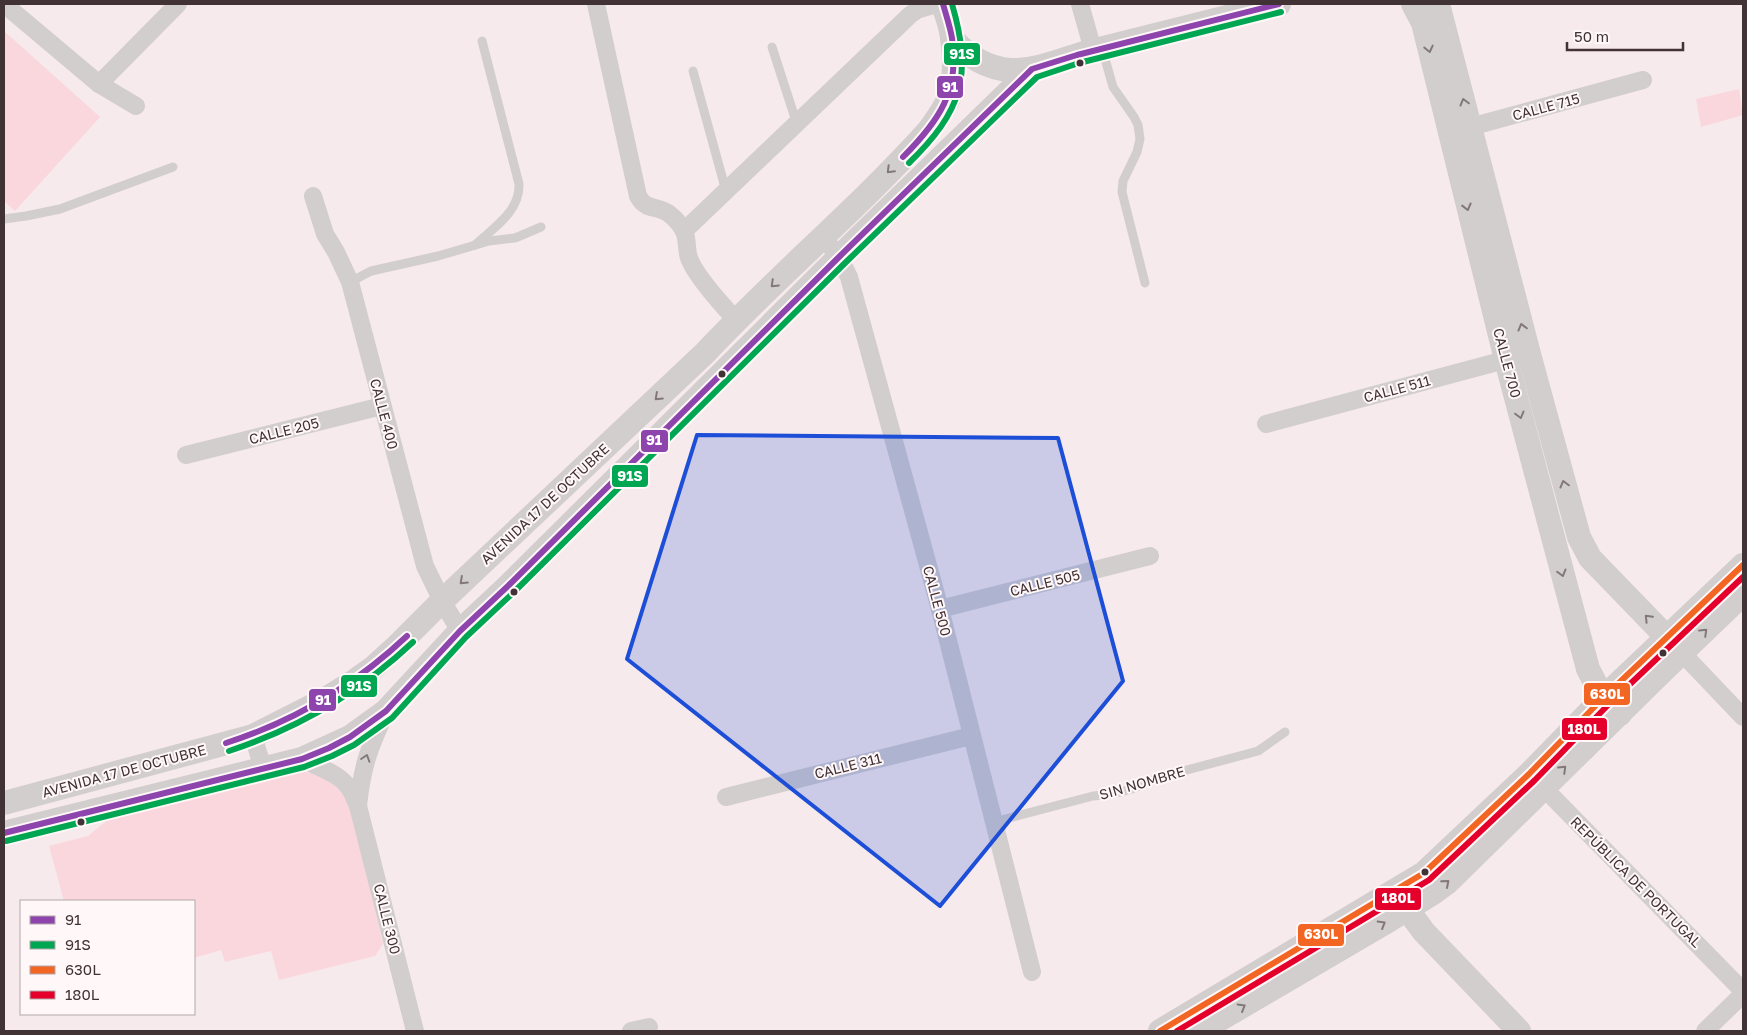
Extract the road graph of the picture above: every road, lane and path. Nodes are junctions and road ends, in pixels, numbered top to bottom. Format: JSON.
{"nodes":[{"id":1,"x":4,"y":4,"type":"edge"},
{"id":2,"x":178,"y":4,"type":"edge"},
{"id":3,"x":596,"y":4,"type":"edge"},
{"id":4,"x":937,"y":4,"type":"edge"},
{"id":5,"x":943,"y":4,"type":"edge"},
{"id":6,"x":1080,"y":4,"type":"edge"},
{"id":7,"x":1280,"y":4,"type":"edge"},
{"id":8,"x":1413,"y":4,"type":"edge"},
{"id":9,"x":1438,"y":4,"type":"edge"},
{"id":10,"x":952,"y":38,"type":"junction"},
{"id":11,"x":482,"y":41,"type":"dead end"},
{"id":12,"x":772,"y":47,"type":"dead end"},
{"id":13,"x":1098,"y":49,"type":"junction"},
{"id":14,"x":1032,"y":69,"type":"junction"},
{"id":15,"x":693,"y":71,"type":"dead end"},
{"id":16,"x":1643,"y":80,"type":"dead end"},
{"id":17,"x":99,"y":84,"type":"junction"},
{"id":18,"x":136,"y":106,"type":"dead end"},
{"id":19,"x":800,"y":120,"type":"junction"},
{"id":20,"x":1460,"y":130,"type":"junction"},
{"id":21,"x":173,"y":167,"type":"dead end"},
{"id":22,"x":726,"y":191,"type":"junction"},
{"id":23,"x":313,"y":196,"type":"dead end"},
{"id":24,"x":4,"y":218,"type":"edge"},
{"id":25,"x":541,"y":227,"type":"dead end"},
{"id":26,"x":684,"y":231,"type":"junction"},
{"id":27,"x":823,"y":237,"type":"junction"},
{"id":28,"x":474,"y":245,"type":"junction"},
{"id":29,"x":840,"y":257,"type":"junction"},
{"id":30,"x":350,"y":282,"type":"junction"},
{"id":31,"x":1145,"y":283,"type":"dead end"},
{"id":32,"x":736,"y":320,"type":"junction"},
{"id":33,"x":1529,"y":354,"type":"junction"},
{"id":34,"x":1506,"y":360,"type":"junction"},
{"id":35,"x":382,"y":406,"type":"junction"},
{"id":36,"x":1266,"y":424,"type":"dead end"},
{"id":37,"x":186,"y":455,"type":"dead end"},
{"id":38,"x":1150,"y":556,"type":"dead end"},
{"id":39,"x":1743,"y":564,"type":"edge"},
{"id":40,"x":1743,"y":594,"type":"edge"},
{"id":41,"x":442,"y":600,"type":"junction"},
{"id":42,"x":940,"y":609,"type":"junction"},
{"id":43,"x":460,"y":631,"type":"junction"},
{"id":44,"x":1675,"y":645,"type":"junction"},
{"id":45,"x":1603,"y":698,"type":"junction"},
{"id":46,"x":386,"y":711,"type":"junction"},
{"id":47,"x":1620,"y":714,"type":"junction"},
{"id":48,"x":1743,"y":717,"type":"edge"},
{"id":49,"x":1285,"y":732,"type":"dead end"},
{"id":50,"x":252,"y":736,"type":"junction"},
{"id":51,"x":971,"y":736,"type":"junction"},
{"id":52,"x":302,"y":759,"type":"junction"},
{"id":53,"x":263,"y":768,"type":"junction"},
{"id":54,"x":1536,"y":781,"type":"junction"},
{"id":55,"x":726,"y":797,"type":"dead end"},
{"id":56,"x":4,"y":803,"type":"edge"},
{"id":57,"x":358,"y":806,"type":"junction"},
{"id":58,"x":994,"y":822,"type":"junction"},
{"id":59,"x":4,"y":833,"type":"edge"},
{"id":60,"x":1400,"y":901,"type":"junction"},
{"id":61,"x":1032,"y":972,"type":"dead end"},
{"id":62,"x":1743,"y":992,"type":"edge"},
{"id":63,"x":649,"y":1027,"type":"dead end"},
{"id":64,"x":1191,"y":1027,"type":"edge"},
{"id":65,"x":416,"y":1031,"type":"edge"},
{"id":66,"x":631,"y":1031,"type":"edge"},
{"id":67,"x":1160,"y":1031,"type":"edge"},
{"id":68,"x":1519,"y":1031,"type":"edge"},
{"id":69,"x":1705,"y":1031,"type":"edge"}],
"edges":[{"from":1,"to":17,"type":"street"},
{"from":2,"to":17,"type":"street"},
{"from":3,"to":26,"type":"street"},
{"from":4,"to":19,"type":"street"},
{"from":5,"to":10,"type":"main road","name":"AVENIDA 17 DE OCTUBRE"},
{"from":6,"to":13,"type":"street"},
{"from":7,"to":13,"type":"main road"},
{"from":8,"to":20,"type":"main road","name":"CALLE 700","one_way":true},
{"from":20,"to":9,"type":"main road","name":"CALLE 700","one_way":true},
{"from":10,"to":14,"type":"main road"},
{"from":10,"to":27,"type":"main road","name":"AVENIDA 17 DE OCTUBRE","one_way":true},
{"from":11,"to":28,"type":"lane"},
{"from":12,"to":19,"type":"lane"},
{"from":13,"to":14,"type":"main road"},
{"from":13,"to":31,"type":"lane"},
{"from":14,"to":29,"type":"main road"},
{"from":15,"to":22,"type":"lane"},
{"from":16,"to":20,"type":"street","name":"CALLE 715"},
{"from":17,"to":18,"type":"street"},
{"from":19,"to":22,"type":"street"},
{"from":33,"to":20,"type":"main road","name":"CALLE 700","one_way":true},
{"from":20,"to":34,"type":"main road","name":"CALLE 700","one_way":true},
{"from":21,"to":24,"type":"lane"},
{"from":22,"to":26,"type":"street"},
{"from":23,"to":30,"type":"street","name":"CALLE 400"},
{"from":25,"to":28,"type":"lane"},
{"from":26,"to":32,"type":"street"},
{"from":27,"to":29,"type":"street","name":"CALLE 500"},
{"from":27,"to":32,"type":"main road","name":"AVENIDA 17 DE OCTUBRE","one_way":true},
{"from":28,"to":30,"type":"lane"},
{"from":29,"to":42,"type":"street","name":"CALLE 500"},
{"from":29,"to":43,"type":"main road"},
{"from":30,"to":35,"type":"street","name":"CALLE 400"},
{"from":32,"to":41,"type":"main road","name":"AVENIDA 17 DE OCTUBRE","one_way":true},
{"from":33,"to":34,"type":"street","name":"CALLE 511"},
{"from":44,"to":33,"type":"main road","name":"CALLE 700","one_way":true},
{"from":34,"to":36,"type":"street","name":"CALLE 511"},
{"from":34,"to":45,"type":"main road","name":"CALLE 700","one_way":true},
{"from":35,"to":37,"type":"street","name":"CALLE 205"},
{"from":35,"to":41,"type":"street","name":"CALLE 400"},
{"from":38,"to":42,"type":"street","name":"CALLE 505"},
{"from":39,"to":44,"type":"main road"},
{"from":44,"to":40,"type":"main road","one_way":true},
{"from":41,"to":43,"type":"street","name":"CALLE 400"},
{"from":41,"to":50,"type":"main road","name":"AVENIDA 17 DE OCTUBRE"},
{"from":42,"to":51,"type":"street","name":"CALLE 500"},
{"from":43,"to":46,"type":"main road"},
{"from":44,"to":45,"type":"main road"},
{"from":44,"to":47,"type":"main road"},
{"from":44,"to":48,"type":"street"},
{"from":45,"to":47,"type":"main road","name":"CALLE 700"},
{"from":45,"to":54,"type":"main road"},
{"from":46,"to":52,"type":"main road"},
{"from":57,"to":46,"type":"street","one_way":true},
{"from":54,"to":47,"type":"main road","one_way":true},
{"from":49,"to":58,"type":"lane","name":"SIN NOMBRE"},
{"from":50,"to":53,"type":"street"},
{"from":50,"to":56,"type":"main road","name":"AVENIDA 17 DE OCTUBRE"},
{"from":51,"to":55,"type":"street","name":"CALLE 311"},
{"from":51,"to":58,"type":"street","name":"CALLE 500"},
{"from":52,"to":53,"type":"main road"},
{"from":52,"to":57,"type":"street"},
{"from":53,"to":59,"type":"main road"},
{"from":54,"to":60,"type":"main road"},
{"from":54,"to":62,"type":"street","name":"REPÚBLICA DE PORTUGAL"},
{"from":57,"to":65,"type":"street","name":"CALLE 300"},
{"from":58,"to":61,"type":"street","name":"CALLE 500"},
{"from":60,"to":64,"type":"main road"},
{"from":60,"to":68,"type":"main road"},
{"from":62,"to":69,"type":"street"},
{"from":63,"to":66,"type":"street"},
{"from":64,"to":67,"type":"main road"}]}
